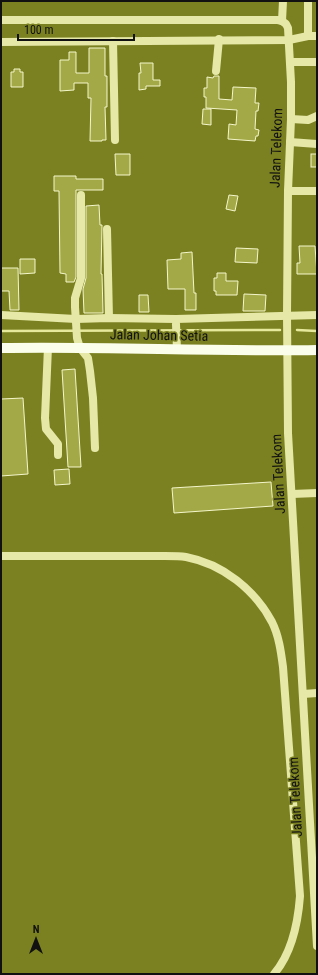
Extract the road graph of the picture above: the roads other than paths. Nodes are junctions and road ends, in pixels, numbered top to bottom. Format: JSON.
{"nodes":[{"id":1,"x":283,"y":1,"type":"edge"},
{"id":2,"x":308,"y":1,"type":"edge"},
{"id":3,"x":1,"y":20,"type":"edge"},
{"id":4,"x":282,"y":22,"type":"junction"},
{"id":5,"x":308,"y":36,"type":"junction"},
{"id":6,"x":317,"y":36,"type":"edge"},
{"id":7,"x":219,"y":39,"type":"junction"},
{"id":8,"x":289,"y":40,"type":"junction"},
{"id":9,"x":113,"y":41,"type":"junction"},
{"id":10,"x":1,"y":42,"type":"edge"},
{"id":11,"x":291,"y":62,"type":"junction"},
{"id":12,"x":317,"y":62,"type":"edge"},
{"id":13,"x":216,"y":72,"type":"dead end"},
{"id":14,"x":317,"y":116,"type":"edge"},
{"id":15,"x":291,"y":119,"type":"junction"},
{"id":16,"x":115,"y":140,"type":"dead end"},
{"id":17,"x":290,"y":142,"type":"junction"},
{"id":18,"x":317,"y":144,"type":"edge"},
{"id":19,"x":288,"y":191,"type":"junction"},
{"id":20,"x":317,"y":191,"type":"edge"},
{"id":21,"x":81,"y":195,"type":"dead end"},
{"id":22,"x":107,"y":229,"type":"dead end"},
{"id":23,"x":1,"y":315,"type":"edge"},
{"id":24,"x":287,"y":315,"type":"junction"},
{"id":25,"x":317,"y":315,"type":"edge"},
{"id":26,"x":109,"y":318,"type":"junction"},
{"id":27,"x":76,"y":322,"type":"junction"},
{"id":28,"x":176,"y":324,"type":"dead end"},
{"id":29,"x":48,"y":347,"type":"junction"},
{"id":30,"x":177,"y":347,"type":"junction"},
{"id":31,"x":1,"y":348,"type":"edge"},
{"id":32,"x":80,"y":348,"type":"junction"},
{"id":33,"x":288,"y":350,"type":"junction"},
{"id":34,"x":317,"y":350,"type":"edge"},
{"id":35,"x":95,"y":448,"type":"dead end"},
{"id":36,"x":58,"y":455,"type":"dead end"},
{"id":37,"x":317,"y":493,"type":"edge"},
{"id":38,"x":292,"y":494,"type":"junction"},
{"id":39,"x":1,"y":556,"type":"edge"},
{"id":40,"x":317,"y":693,"type":"edge"},
{"id":41,"x":303,"y":694,"type":"junction"},
{"id":42,"x":317,"y":946,"type":"edge"},
{"id":43,"x":274,"y":974,"type":"edge"}],
"edges":[{"from":1,"to":4,"type":"street","name":"Jalan Telekom"},
{"from":2,"to":5,"type":"street"},
{"from":3,"to":4,"type":"street"},
{"from":4,"to":8,"type":"street","name":"Jalan Telekom"},
{"from":5,"to":6,"type":"street"},
{"from":5,"to":8,"type":"street"},
{"from":7,"to":8,"type":"street"},
{"from":7,"to":9,"type":"street"},
{"from":7,"to":13,"type":"street"},
{"from":8,"to":11,"type":"street","name":"Jalan Telekom"},
{"from":9,"to":10,"type":"street"},
{"from":9,"to":16,"type":"street"},
{"from":11,"to":12,"type":"street"},
{"from":11,"to":15,"type":"street","name":"Jalan Telekom"},
{"from":14,"to":15,"type":"street"},
{"from":15,"to":17,"type":"street","name":"Jalan Telekom"},
{"from":17,"to":18,"type":"street"},
{"from":17,"to":19,"type":"street","name":"Jalan Telekom"},
{"from":19,"to":20,"type":"street"},
{"from":19,"to":24,"type":"street","name":"Jalan Telekom"},
{"from":21,"to":27,"type":"street"},
{"from":22,"to":26,"type":"street"},
{"from":23,"to":27,"type":"street"},
{"from":24,"to":25,"type":"street"},
{"from":24,"to":26,"type":"street"},
{"from":24,"to":33,"type":"street","name":"Jalan Telekom"},
{"from":26,"to":27,"type":"street"},
{"from":27,"to":32,"type":"street"},
{"from":28,"to":30,"type":"street"},
{"from":29,"to":31,"type":"main road","name":"Jalan Johan Setia"},
{"from":29,"to":32,"type":"main road","name":"Jalan Johan Setia"},
{"from":29,"to":36,"type":"street"},
{"from":30,"to":32,"type":"main road","name":"Jalan Johan Setia"},
{"from":30,"to":33,"type":"main road","name":"Jalan Johan Setia"},
{"from":32,"to":35,"type":"street"},
{"from":33,"to":34,"type":"main road","name":"Jalan Johan Setia"},
{"from":33,"to":38,"type":"street","name":"Jalan Telekom"},
{"from":37,"to":38,"type":"street"},
{"from":38,"to":41,"type":"street","name":"Jalan Telekom"},
{"from":39,"to":43,"type":"street"},
{"from":40,"to":41,"type":"street"},
{"from":41,"to":42,"type":"street","name":"Jalan Telekom"}]}
